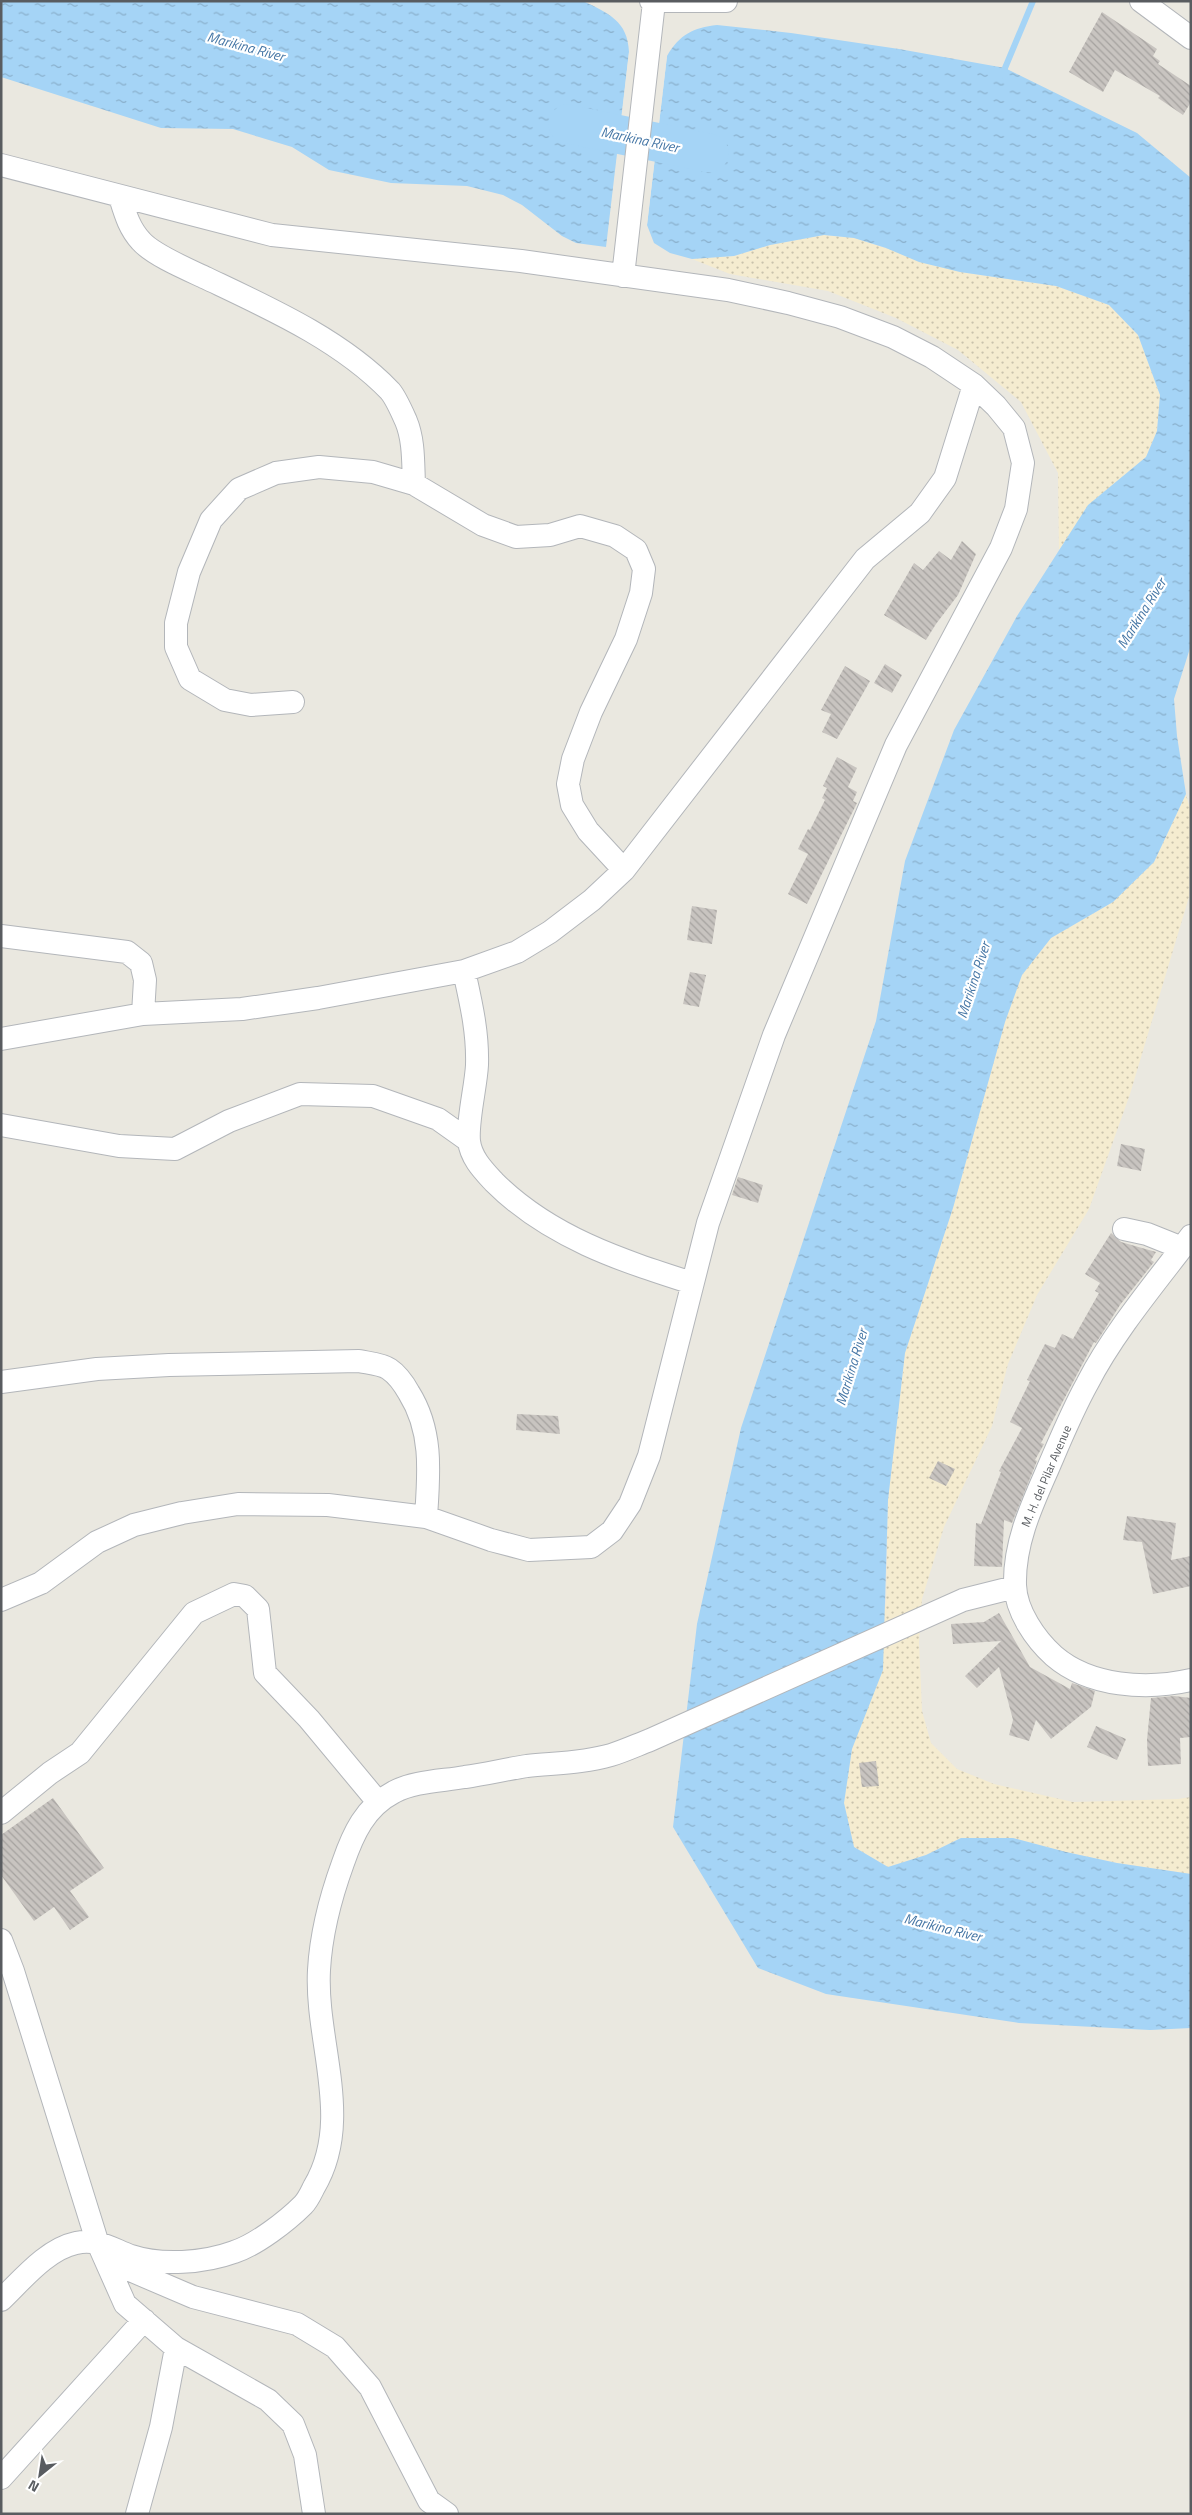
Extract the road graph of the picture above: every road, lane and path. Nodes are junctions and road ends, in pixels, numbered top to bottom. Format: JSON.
{"nodes":[{"id":1,"x":726,"y":1,"type":"edge"},
{"id":2,"x":1141,"y":1,"type":"edge"},
{"id":3,"x":653,"y":2,"type":"edge"},
{"id":4,"x":1191,"y":38,"type":"edge"},
{"id":5,"x":1,"y":164,"type":"edge"},
{"id":6,"x":120,"y":197,"type":"junction"},
{"id":7,"x":623,"y":276,"type":"junction"},
{"id":8,"x":974,"y":385,"type":"junction"},
{"id":9,"x":414,"y":484,"type":"junction"},
{"id":10,"x":293,"y":702,"type":"dead end"},
{"id":11,"x":624,"y":870,"type":"junction"},
{"id":12,"x":1,"y":936,"type":"edge"},
{"id":13,"x":464,"y":971,"type":"junction"},
{"id":14,"x":143,"y":1014,"type":"junction"},
{"id":15,"x":1,"y":1039,"type":"edge"},
{"id":16,"x":1,"y":1125,"type":"edge"},
{"id":17,"x":469,"y":1141,"type":"junction"},
{"id":18,"x":1124,"y":1229,"type":"dead end"},
{"id":19,"x":1186,"y":1242,"type":"edge"},
{"id":20,"x":692,"y":1283,"type":"junction"},
{"id":21,"x":1,"y":1382,"type":"edge"},
{"id":22,"x":426,"y":1517,"type":"junction"},
{"id":23,"x":1015,"y":1587,"type":"junction"},
{"id":24,"x":1,"y":1600,"type":"edge"},
{"id":25,"x":1191,"y":1680,"type":"edge"},
{"id":26,"x":378,"y":1802,"type":"junction"},
{"id":27,"x":1,"y":1813,"type":"edge"},
{"id":28,"x":1,"y":1940,"type":"edge"},
{"id":29,"x":101,"y":2250,"type":"junction"},
{"id":30,"x":1,"y":2300,"type":"edge"},
{"id":31,"x":144,"y":2320,"type":"junction"},
{"id":32,"x":176,"y":2348,"type":"junction"},
{"id":33,"x":1,"y":2478,"type":"edge"},
{"id":34,"x":137,"y":2514,"type":"edge"},
{"id":35,"x":314,"y":2514,"type":"edge"},
{"id":36,"x":447,"y":2514,"type":"edge"}],
"edges":[{"from":1,"to":3,"type":"street"},
{"from":2,"to":4,"type":"street"},
{"from":3,"to":7,"type":"street"},
{"from":5,"to":6,"type":"street"},
{"from":6,"to":7,"type":"street"},
{"from":6,"to":9,"type":"street"},
{"from":7,"to":8,"type":"street"},
{"from":8,"to":11,"type":"street"},
{"from":8,"to":20,"type":"street"},
{"from":9,"to":10,"type":"street"},
{"from":9,"to":11,"type":"street"},
{"from":11,"to":13,"type":"street"},
{"from":12,"to":14,"type":"street"},
{"from":13,"to":14,"type":"street"},
{"from":13,"to":17,"type":"street"},
{"from":14,"to":15,"type":"street"},
{"from":16,"to":17,"type":"street"},
{"from":17,"to":20,"type":"street"},
{"from":18,"to":19,"type":"street"},
{"from":19,"to":23,"type":"street","name":"M. H. del Pilar Avenue"},
{"from":20,"to":22,"type":"street"},
{"from":21,"to":22,"type":"street"},
{"from":22,"to":24,"type":"street"},
{"from":23,"to":25,"type":"street","name":"M. H. del Pilar Avenue"},
{"from":23,"to":26,"type":"street"},
{"from":26,"to":27,"type":"street"},
{"from":26,"to":29,"type":"street"},
{"from":28,"to":29,"type":"street"},
{"from":29,"to":30,"type":"street"},
{"from":29,"to":31,"type":"street"},
{"from":29,"to":36,"type":"street"},
{"from":31,"to":32,"type":"street"},
{"from":31,"to":33,"type":"street"},
{"from":32,"to":34,"type":"street"},
{"from":32,"to":35,"type":"street"}]}
